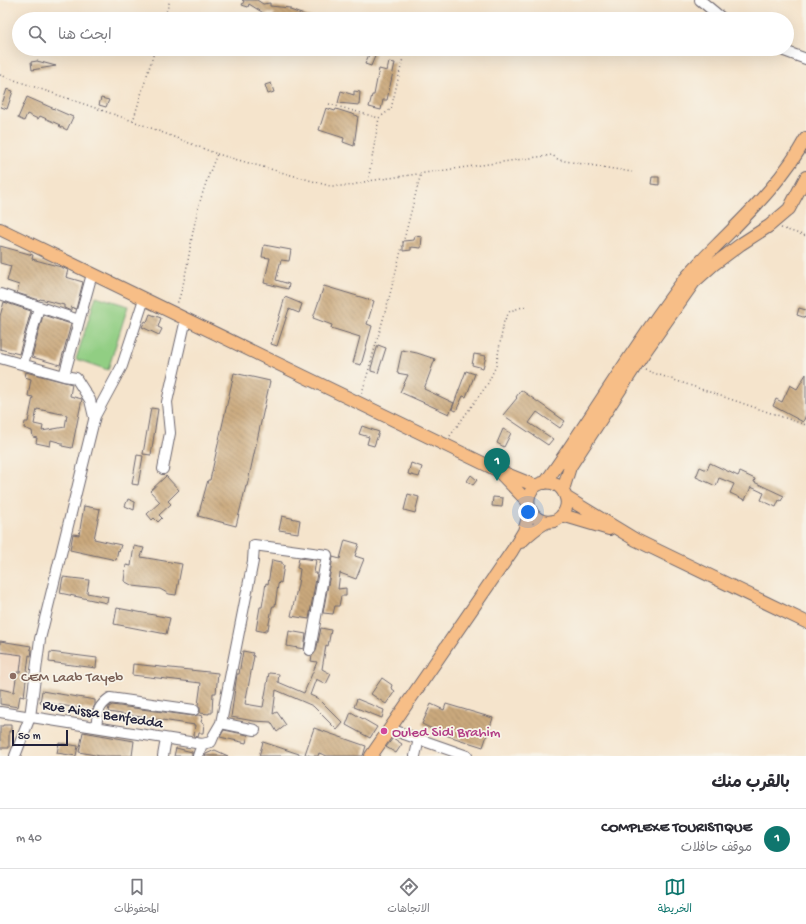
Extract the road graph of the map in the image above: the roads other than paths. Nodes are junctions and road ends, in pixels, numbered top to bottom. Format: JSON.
{"nodes":[{"id":1,"x":700,"y":0,"type":"edge"},
{"id":2,"x":715,"y":12,"type":"edge"},
{"id":3,"x":794,"y":55,"type":"edge"},
{"id":4,"x":806,"y":59,"type":"edge"},
{"id":5,"x":806,"y":138,"type":"edge"},
{"id":6,"x":806,"y":177,"type":"edge"},
{"id":7,"x":0,"y":229,"type":"edge"},
{"id":8,"x":92,"y":274,"type":"junction"},
{"id":9,"x":0,"y":295,"type":"edge"},
{"id":10,"x":144,"y":299,"type":"junction"},
{"id":11,"x":39,"y":307,"type":"junction"},
{"id":12,"x":186,"y":319,"type":"junction"},
{"id":13,"x":79,"y":320,"type":"junction"},
{"id":14,"x":0,"y":358,"type":"edge"},
{"id":15,"x":23,"y":364,"type":"junction"},
{"id":16,"x":64,"y":376,"type":"junction"},
{"id":17,"x":94,"y":417,"type":"junction"},
{"id":18,"x":163,"y":469,"type":"dead end"},
{"id":19,"x":497,"y":470,"type":"junction"},
{"id":20,"x":541,"y":484,"type":"junction"},
{"id":21,"x":565,"y":494,"type":"junction"},
{"id":22,"x":529,"y":507,"type":"junction"},
{"id":23,"x":562,"y":515,"type":"junction"},
{"id":24,"x":546,"y":522,"type":"junction"},
{"id":25,"x":625,"y":534,"type":"junction"},
{"id":26,"x":512,"y":551,"type":"junction"},
{"id":27,"x":806,"y":622,"type":"edge"},
{"id":28,"x":310,"y":650,"type":"dead end"},
{"id":29,"x":194,"y":710,"type":"dead end"},
{"id":30,"x":0,"y":712,"type":"edge"},
{"id":31,"x":30,"y":717,"type":"junction"},
{"id":32,"x":221,"y":723,"type":"junction"},
{"id":33,"x":96,"y":727,"type":"junction"},
{"id":34,"x":390,"y":729,"type":"junction"},
{"id":35,"x":255,"y":730,"type":"dead end"},
{"id":36,"x":166,"y":739,"type":"junction"},
{"id":37,"x":419,"y":739,"type":"junction"},
{"id":38,"x":202,"y":744,"type":"junction"},
{"id":39,"x":15,"y":756,"type":"edge"},
{"id":40,"x":163,"y":756,"type":"edge"},
{"id":41,"x":198,"y":756,"type":"edge"},
{"id":42,"x":371,"y":756,"type":"edge"},
{"id":43,"x":415,"y":756,"type":"edge"},
{"id":44,"x":467,"y":756,"type":"edge"}],
"edges":[{"from":1,"to":2,"type":"street"},
{"from":3,"to":4,"type":"street"},
{"from":5,"to":20,"type":"main road"},
{"from":6,"to":21,"type":"main road"},
{"from":7,"to":8,"type":"main road"},
{"from":8,"to":10,"type":"main road"},
{"from":8,"to":13,"type":"street"},
{"from":9,"to":11,"type":"street"},
{"from":10,"to":12,"type":"main road"},
{"from":10,"to":17,"type":"street"},
{"from":11,"to":13,"type":"street"},
{"from":11,"to":15,"type":"street"},
{"from":12,"to":18,"type":"street"},
{"from":12,"to":19,"type":"main road"},
{"from":13,"to":16,"type":"street"},
{"from":14,"to":15,"type":"street"},
{"from":15,"to":16,"type":"street"},
{"from":16,"to":17,"type":"street"},
{"from":17,"to":31,"type":"street"},
{"from":19,"to":20,"type":"main road"},
{"from":19,"to":22,"type":"main road"},
{"from":20,"to":21,"type":"main road"},
{"from":20,"to":22,"type":"main road"},
{"from":21,"to":23,"type":"main road"},
{"from":21,"to":25,"type":"main road"},
{"from":22,"to":24,"type":"main road"},
{"from":22,"to":26,"type":"main road"},
{"from":23,"to":24,"type":"main road"},
{"from":23,"to":25,"type":"main road"},
{"from":24,"to":26,"type":"main road"},
{"from":25,"to":27,"type":"main road"},
{"from":26,"to":34,"type":"main road"},
{"from":28,"to":32,"type":"street"},
{"from":29,"to":33,"type":"street"},
{"from":30,"to":31,"type":"street","name":"Rue Aissa Benfedda"},
{"from":31,"to":33,"type":"street","name":"Rue Aissa Benfedda"},
{"from":31,"to":39,"type":"street"},
{"from":32,"to":35,"type":"street"},
{"from":32,"to":38,"type":"street"},
{"from":33,"to":36,"type":"street","name":"Rue Aissa Benfedda"},
{"from":34,"to":37,"type":"street"},
{"from":34,"to":42,"type":"main road"},
{"from":36,"to":38,"type":"street","name":"Rue Aissa Benfedda"},
{"from":36,"to":40,"type":"street"},
{"from":37,"to":43,"type":"street"},
{"from":37,"to":44,"type":"street"},
{"from":38,"to":41,"type":"street"}]}
